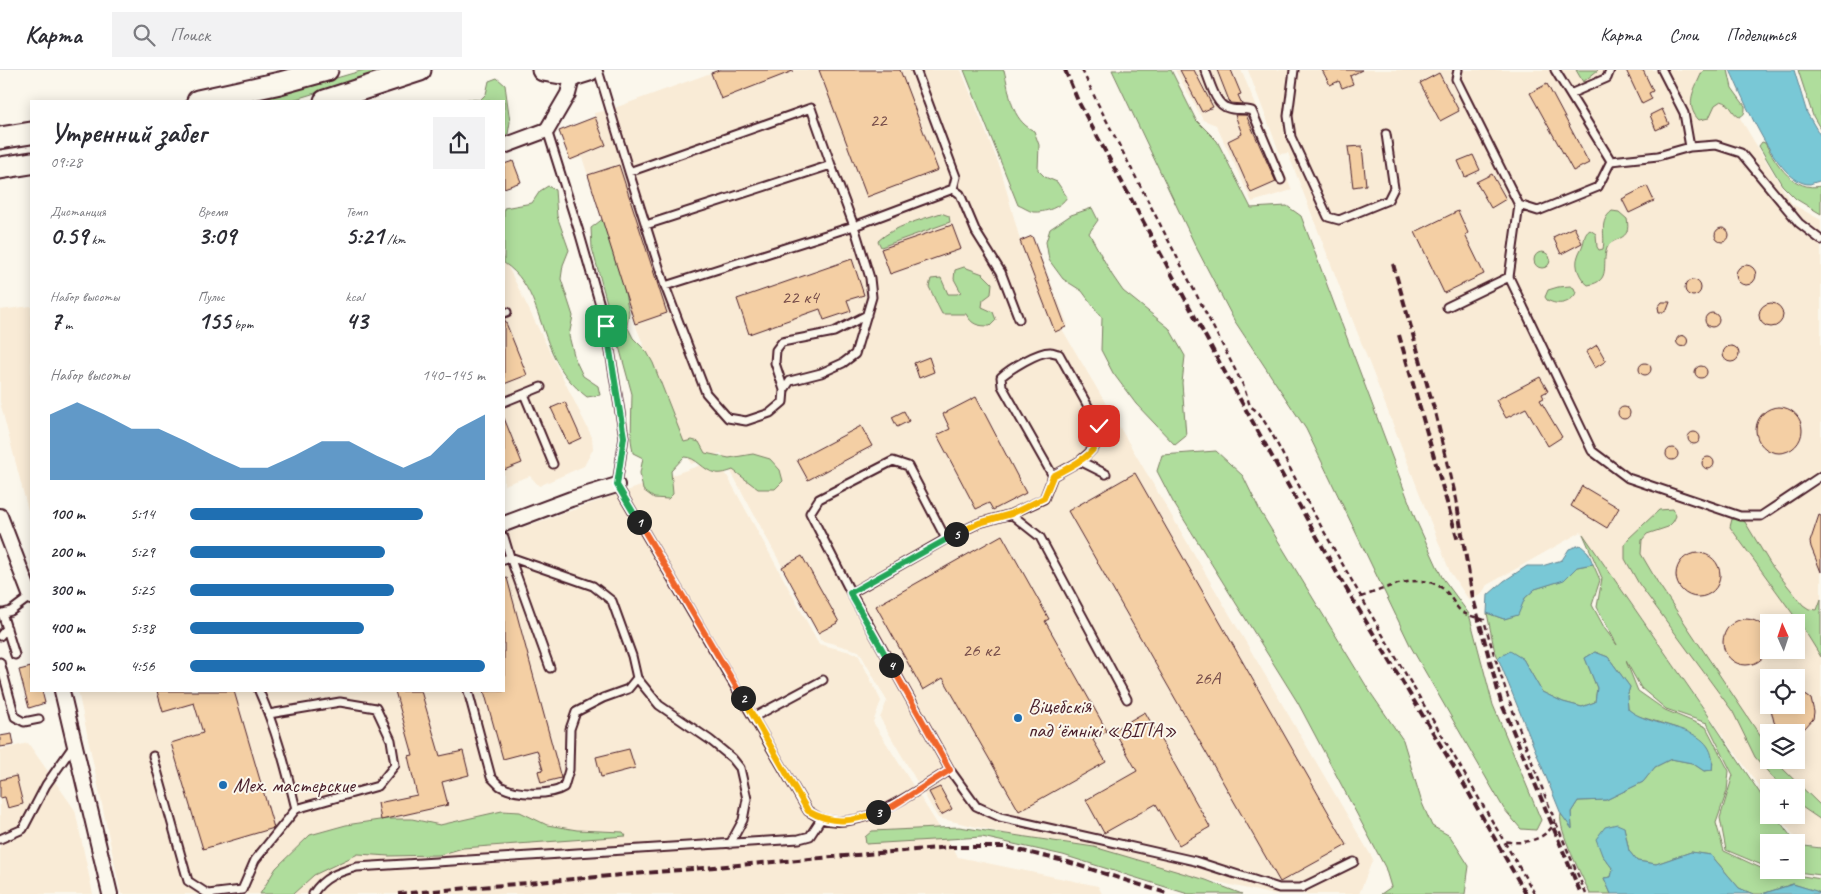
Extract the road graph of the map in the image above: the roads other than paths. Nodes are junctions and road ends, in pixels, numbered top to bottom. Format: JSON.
{"nodes":[{"id":1,"x":327,"y":70,"type":"edge"},
{"id":2,"x":420,"y":70,"type":"edge"},
{"id":3,"x":543,"y":70,"type":"edge"},
{"id":4,"x":598,"y":70,"type":"edge"},
{"id":5,"x":916,"y":70,"type":"edge"},
{"id":6,"x":1205,"y":70,"type":"edge"},
{"id":7,"x":1294,"y":70,"type":"edge"},
{"id":8,"x":1458,"y":70,"type":"edge"},
{"id":9,"x":1555,"y":70,"type":"edge"},
{"id":10,"x":1610,"y":70,"type":"edge"},
{"id":11,"x":1662,"y":70,"type":"edge"},
{"id":12,"x":581,"y":73,"type":"edge"},
{"id":13,"x":1570,"y":94,"type":"junction"},
{"id":14,"x":203,"y":100,"type":"edge"},
{"id":15,"x":328,"y":100,"type":"edge"},
{"id":16,"x":547,"y":130,"type":"junction"},
{"id":17,"x":30,"y":133,"type":"edge"},
{"id":18,"x":1386,"y":134,"type":"dead end"},
{"id":19,"x":0,"y":138,"type":"edge"},
{"id":20,"x":505,"y":146,"type":"edge"},
{"id":21,"x":1690,"y":147,"type":"junction"},
{"id":22,"x":1611,"y":162,"type":"junction"},
{"id":23,"x":30,"y":163,"type":"edge"},
{"id":24,"x":831,"y":165,"type":"junction"},
{"id":25,"x":0,"y":168,"type":"edge"},
{"id":26,"x":629,"y":172,"type":"junction"},
{"id":27,"x":1281,"y":180,"type":"dead end"},
{"id":28,"x":953,"y":189,"type":"junction"},
{"id":29,"x":1519,"y":205,"type":"junction"},
{"id":30,"x":646,"y":224,"type":"junction"},
{"id":31,"x":854,"y":226,"type":"junction"},
{"id":32,"x":1821,"y":240,"type":"edge"},
{"id":33,"x":1509,"y":277,"type":"junction"},
{"id":34,"x":665,"y":286,"type":"junction"},
{"id":35,"x":1447,"y":307,"type":"dead end"},
{"id":36,"x":867,"y":315,"type":"junction"},
{"id":37,"x":1019,"y":319,"type":"dead end"},
{"id":38,"x":541,"y":387,"type":"dead end"},
{"id":39,"x":784,"y":390,"type":"junction"},
{"id":40,"x":524,"y":394,"type":"junction"},
{"id":41,"x":505,"y":402,"type":"edge"},
{"id":42,"x":1080,"y":461,"type":"junction"},
{"id":43,"x":553,"y":464,"type":"dead end"},
{"id":44,"x":1106,"y":474,"type":"dead end"},
{"id":45,"x":1053,"y":476,"type":"junction"},
{"id":46,"x":1821,"y":476,"type":"edge"},
{"id":47,"x":617,"y":485,"type":"junction"},
{"id":48,"x":1011,"y":514,"type":"junction"},
{"id":49,"x":0,"y":516,"type":"edge"},
{"id":50,"x":505,"y":524,"type":"edge"},
{"id":51,"x":946,"y":539,"type":"junction"},
{"id":52,"x":505,"y":544,"type":"edge"},
{"id":53,"x":507,"y":558,"type":"edge"},
{"id":54,"x":30,"y":593,"type":"edge"},
{"id":55,"x":850,"y":593,"type":"junction"},
{"id":56,"x":30,"y":597,"type":"edge"},
{"id":57,"x":1,"y":614,"type":"edge"},
{"id":58,"x":7,"y":628,"type":"junction"},
{"id":59,"x":0,"y":636,"type":"edge"},
{"id":60,"x":15,"y":655,"type":"dead end"},
{"id":61,"x":0,"y":662,"type":"edge"},
{"id":62,"x":550,"y":668,"type":"dead end"},
{"id":63,"x":637,"y":678,"type":"junction"},
{"id":64,"x":823,"y":680,"type":"dead end"},
{"id":65,"x":62,"y":692,"type":"edge"},
{"id":66,"x":259,"y":692,"type":"edge"},
{"id":67,"x":468,"y":692,"type":"edge"},
{"id":68,"x":1127,"y":699,"type":"dead end"},
{"id":69,"x":269,"y":714,"type":"junction"},
{"id":70,"x":754,"y":717,"type":"junction"},
{"id":71,"x":39,"y":719,"type":"dead end"},
{"id":72,"x":75,"y":744,"type":"junction"},
{"id":73,"x":153,"y":756,"type":"dead end"},
{"id":74,"x":950,"y":770,"type":"junction"},
{"id":75,"x":296,"y":809,"type":"junction"},
{"id":76,"x":821,"y":818,"type":"junction"},
{"id":77,"x":0,"y":839,"type":"edge"},
{"id":78,"x":730,"y":844,"type":"junction"},
{"id":79,"x":1354,"y":862,"type":"dead end"},
{"id":80,"x":110,"y":894,"type":"edge"},
{"id":81,"x":314,"y":894,"type":"edge"}],
"edges":[{"from":1,"to":14,"type":"main road"},
{"from":2,"to":15,"type":"main road"},
{"from":3,"to":12,"type":"main road"},
{"from":4,"to":26,"type":"lane"},
{"from":5,"to":28,"type":"lane"},
{"from":6,"to":27,"type":"lane"},
{"from":7,"to":18,"type":"lane"},
{"from":8,"to":29,"type":"lane"},
{"from":9,"to":13,"type":"lane"},
{"from":10,"to":13,"type":"lane"},
{"from":11,"to":21,"type":"lane"},
{"from":12,"to":16,"type":"street"},
{"from":13,"to":22,"type":"lane"},
{"from":16,"to":20,"type":"street"},
{"from":16,"to":47,"type":"lane"},
{"from":17,"to":19,"type":"main road"},
{"from":21,"to":22,"type":"lane"},
{"from":21,"to":32,"type":"lane"},
{"from":22,"to":29,"type":"lane"},
{"from":23,"to":25,"type":"main road"},
{"from":24,"to":26,"type":"lane"},
{"from":24,"to":30,"type":"lane"},
{"from":24,"to":31,"type":"lane"},
{"from":26,"to":30,"type":"lane"},
{"from":28,"to":31,"type":"lane"},
{"from":28,"to":37,"type":"lane"},
{"from":29,"to":33,"type":"lane"},
{"from":30,"to":34,"type":"lane"},
{"from":31,"to":34,"type":"lane"},
{"from":31,"to":36,"type":"lane"},
{"from":33,"to":35,"type":"lane"},
{"from":33,"to":46,"type":"lane"},
{"from":34,"to":39,"type":"lane"},
{"from":36,"to":39,"type":"lane"},
{"from":36,"to":39,"type":"lane"},
{"from":38,"to":40,"type":"lane"},
{"from":40,"to":41,"type":"lane"},
{"from":40,"to":43,"type":"lane"},
{"from":42,"to":44,"type":"lane"},
{"from":42,"to":45,"type":"lane"},
{"from":42,"to":45,"type":"lane"},
{"from":45,"to":48,"type":"lane"},
{"from":47,"to":50,"type":"street"},
{"from":47,"to":70,"type":"lane"},
{"from":48,"to":51,"type":"lane"},
{"from":48,"to":68,"type":"lane"},
{"from":49,"to":54,"type":"street"},
{"from":51,"to":55,"type":"lane"},
{"from":51,"to":55,"type":"lane"},
{"from":52,"to":53,"type":"lane"},
{"from":53,"to":62,"type":"lane"},
{"from":53,"to":63,"type":"lane"},
{"from":55,"to":74,"type":"lane"},
{"from":56,"to":57,"type":"lane"},
{"from":57,"to":58,"type":"lane"},
{"from":58,"to":59,"type":"lane"},
{"from":58,"to":60,"type":"lane"},
{"from":61,"to":71,"type":"lane"},
{"from":63,"to":67,"type":"lane"},
{"from":63,"to":78,"type":"lane"},
{"from":64,"to":70,"type":"lane"},
{"from":65,"to":72,"type":"street"},
{"from":66,"to":69,"type":"lane"},
{"from":69,"to":75,"type":"lane"},
{"from":69,"to":75,"type":"lane"},
{"from":70,"to":76,"type":"lane"},
{"from":72,"to":77,"type":"lane"},
{"from":72,"to":80,"type":"street"},
{"from":73,"to":75,"type":"lane"},
{"from":74,"to":76,"type":"lane"},
{"from":74,"to":79,"type":"lane"},
{"from":76,"to":78,"type":"lane"},
{"from":78,"to":81,"type":"lane"}]}
